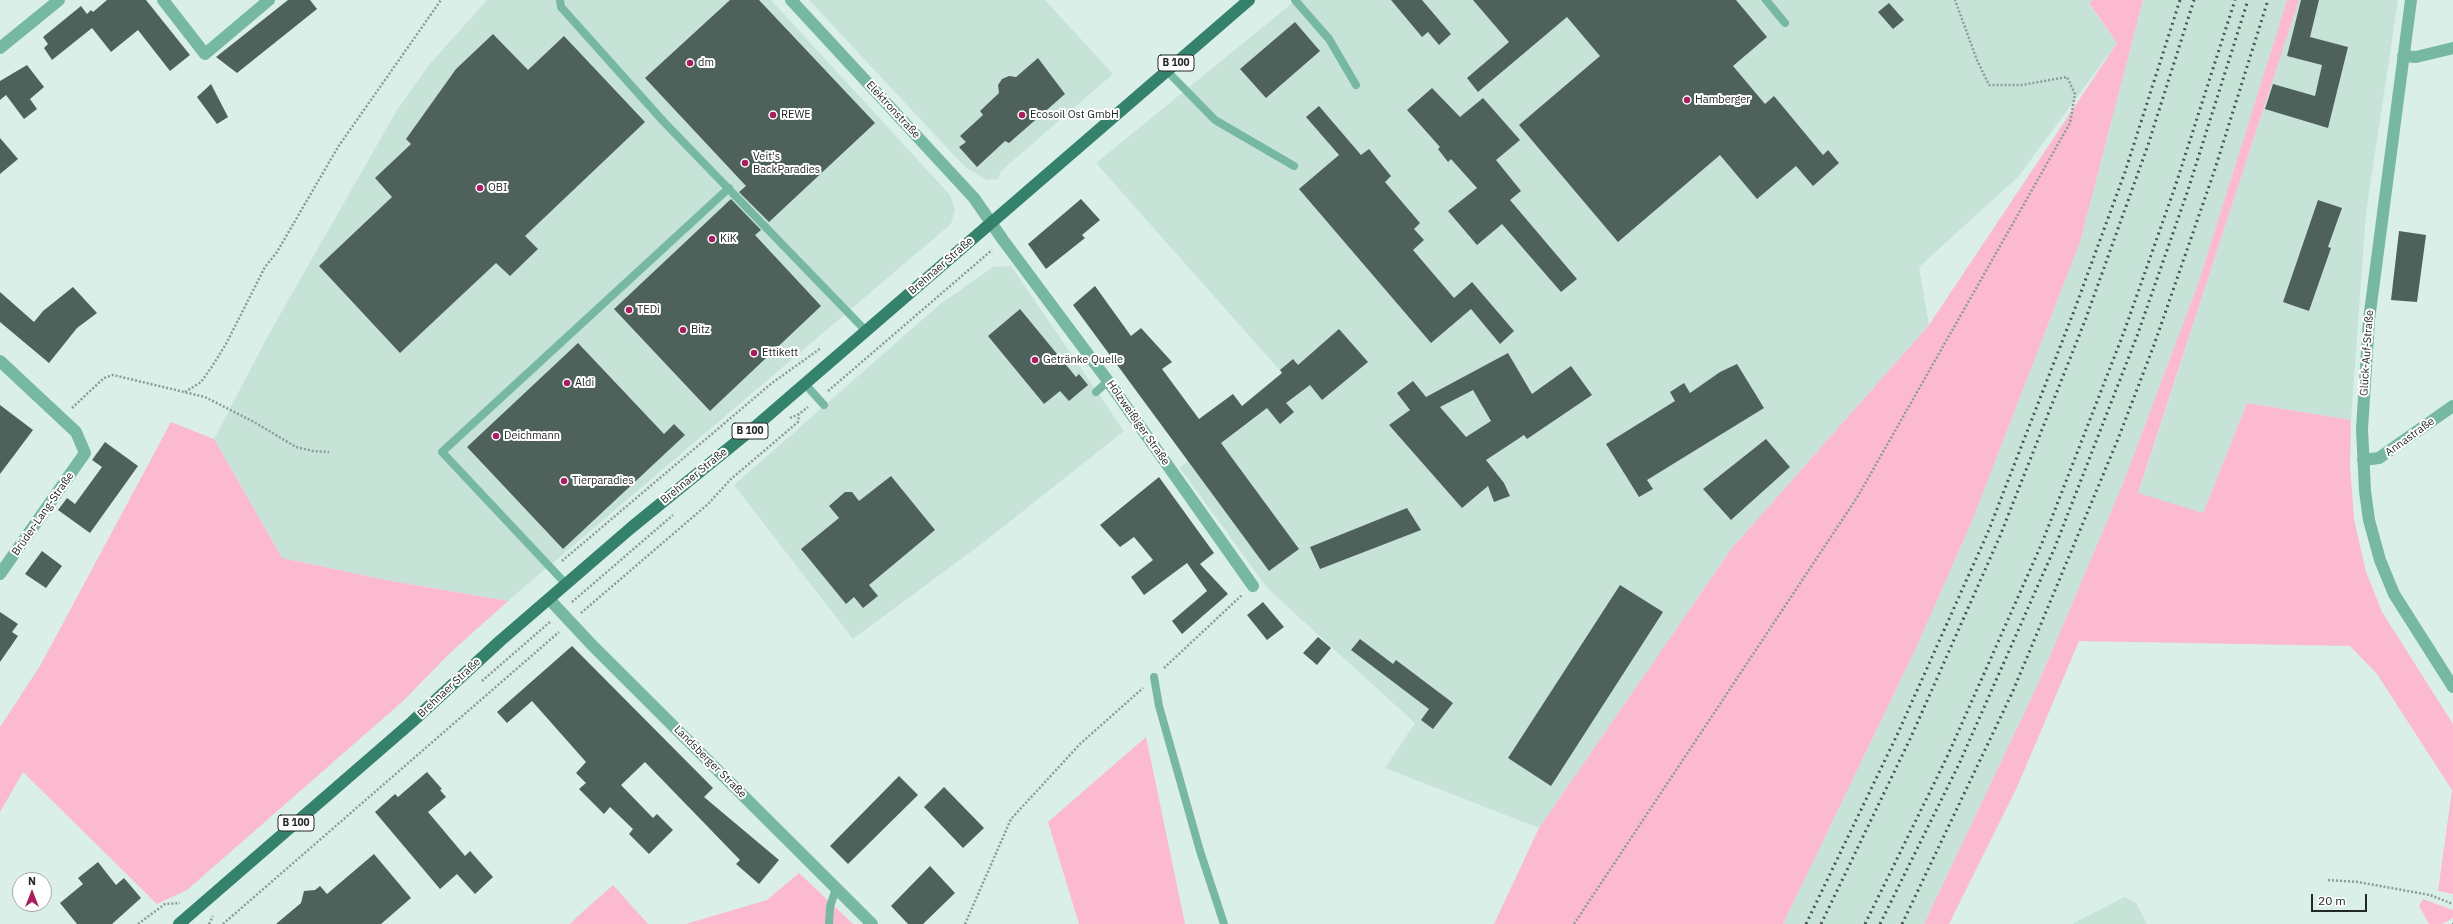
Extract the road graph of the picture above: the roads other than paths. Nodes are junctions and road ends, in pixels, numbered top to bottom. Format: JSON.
{"nodes":[{"id":1,"x":59,"y":0,"type":"edge"},
{"id":2,"x":163,"y":0,"type":"edge"},
{"id":3,"x":269,"y":0,"type":"edge"},
{"id":4,"x":560,"y":0,"type":"edge"},
{"id":5,"x":792,"y":0,"type":"edge"},
{"id":6,"x":1249,"y":0,"type":"edge"},
{"id":7,"x":1295,"y":0,"type":"edge"},
{"id":8,"x":1766,"y":0,"type":"edge"},
{"id":9,"x":2411,"y":0,"type":"edge"},
{"id":10,"x":1785,"y":23,"type":"dead end"},
{"id":11,"x":0,"y":48,"type":"edge"},
{"id":12,"x":2453,"y":48,"type":"edge"},
{"id":13,"x":2403,"y":56,"type":"junction"},
{"id":14,"x":1167,"y":71,"type":"junction"},
{"id":15,"x":1356,"y":85,"type":"dead end"},
{"id":16,"x":1294,"y":166,"type":"dead end"},
{"id":17,"x":729,"y":188,"type":"junction"},
{"id":18,"x":991,"y":223,"type":"junction"},
{"id":19,"x":866,"y":331,"type":"junction"},
{"id":20,"x":0,"y":361,"type":"edge"},
{"id":21,"x":1108,"y":381,"type":"junction"},
{"id":22,"x":805,"y":384,"type":"junction"},
{"id":23,"x":1096,"y":392,"type":"dead end"},
{"id":24,"x":821,"y":402,"type":"road end"},
{"id":25,"x":2453,"y":406,"type":"edge"},
{"id":26,"x":2363,"y":460,"type":"junction"},
{"id":27,"x":0,"y":574,"type":"edge"},
{"id":28,"x":566,"y":584,"type":"junction"},
{"id":29,"x":1253,"y":586,"type":"road end"},
{"id":30,"x":549,"y":599,"type":"junction"},
{"id":31,"x":1154,"y":678,"type":"road end"},
{"id":32,"x":2453,"y":687,"type":"edge"},
{"id":33,"x":836,"y":888,"type":"junction"},
{"id":34,"x":179,"y":924,"type":"edge"},
{"id":35,"x":829,"y":924,"type":"edge"},
{"id":36,"x":872,"y":924,"type":"edge"},
{"id":37,"x":1224,"y":924,"type":"edge"}],
"edges":[{"from":1,"to":11,"type":"street"},
{"from":2,"to":3,"type":"street"},
{"from":4,"to":17,"type":"lane"},
{"from":5,"to":18,"type":"street","name":"Elektronstraße"},
{"from":6,"to":14,"type":"main road","name":"Brehnaer Straße","number":"B 100"},
{"from":7,"to":15,"type":"lane"},
{"from":8,"to":10,"type":"lane"},
{"from":9,"to":13,"type":"street","name":"Glück-Auf-Straße"},
{"from":12,"to":13,"type":"street"},
{"from":13,"to":26,"type":"street","name":"Glück-Auf-Straße"},
{"from":14,"to":16,"type":"lane"},
{"from":14,"to":18,"type":"main road","name":"Brehnaer Straße","number":"B 100"},
{"from":17,"to":19,"type":"lane"},
{"from":17,"to":28,"type":"lane"},
{"from":18,"to":19,"type":"main road","name":"Brehnaer Straße","number":"B 100"},
{"from":18,"to":21,"type":"street","name":"Holzweißiger Straße"},
{"from":19,"to":22,"type":"main road","name":"Brehnaer Straße","number":"B 100"},
{"from":20,"to":27,"type":"street","name":"Brüder-Lang-Straße"},
{"from":21,"to":23,"type":"lane"},
{"from":21,"to":29,"type":"street","name":"Holzweißiger Straße"},
{"from":22,"to":24,"type":"lane"},
{"from":22,"to":28,"type":"main road","name":"Brehnaer Straße","number":"B 100"},
{"from":25,"to":26,"type":"street","name":"Annastraße"},
{"from":26,"to":32,"type":"street","name":"Glück-Auf-Straße"},
{"from":28,"to":30,"type":"main road","name":"Brehnaer Straße","number":"B 100"},
{"from":30,"to":33,"type":"street","name":"Landsberger Straße"},
{"from":30,"to":34,"type":"main road","name":"Brehnaer Straße","number":"B 100"},
{"from":31,"to":37,"type":"lane"},
{"from":33,"to":35,"type":"lane"},
{"from":33,"to":36,"type":"street","name":"Landsberger Straße"}]}
